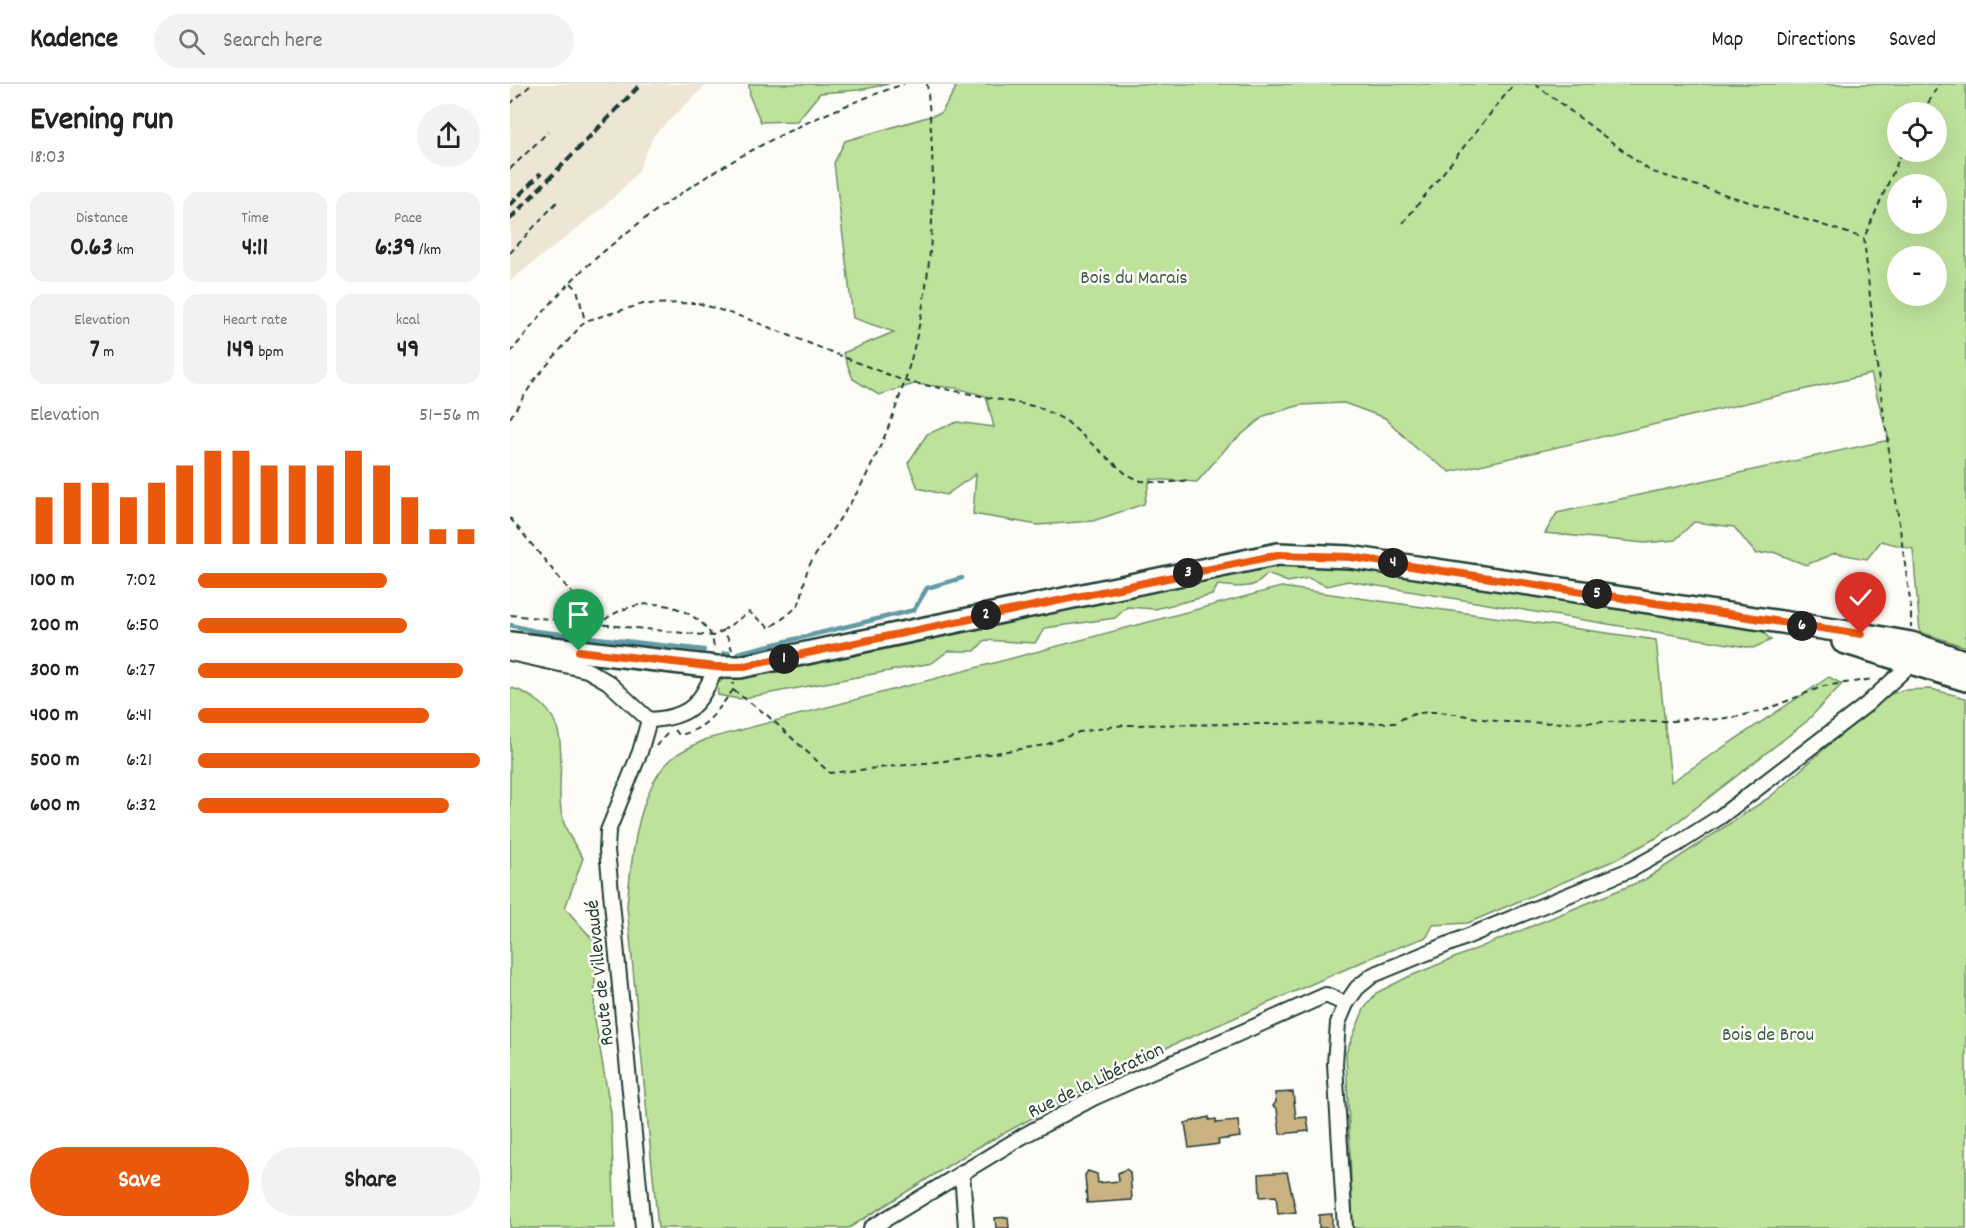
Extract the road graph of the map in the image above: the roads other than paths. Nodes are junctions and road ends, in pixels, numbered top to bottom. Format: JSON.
{"nodes":[{"id":1,"x":510,"y":643,"type":"edge"},
{"id":2,"x":510,"y":652,"type":"edge"},
{"id":3,"x":1905,"y":661,"type":"junction"},
{"id":4,"x":1966,"y":662,"type":"edge"},
{"id":5,"x":716,"y":667,"type":"junction"},
{"id":6,"x":1966,"y":671,"type":"edge"},
{"id":7,"x":1966,"y":680,"type":"edge"},
{"id":8,"x":649,"y":720,"type":"junction"},
{"id":9,"x":1346,"y":1004,"type":"junction"},
{"id":10,"x":962,"y":1173,"type":"junction"},
{"id":11,"x":643,"y":1228,"type":"edge"},
{"id":12,"x":872,"y":1228,"type":"edge"},
{"id":13,"x":966,"y":1228,"type":"edge"},
{"id":14,"x":1345,"y":1228,"type":"edge"}],
"edges":[{"from":1,"to":5,"type":"main road"},
{"from":2,"to":5,"type":"main road"},
{"from":2,"to":8,"type":"street"},
{"from":3,"to":4,"type":"main road"},
{"from":3,"to":5,"type":"main road"},
{"from":3,"to":6,"type":"street"},
{"from":3,"to":7,"type":"main road"},
{"from":3,"to":9,"type":"street"},
{"from":5,"to":8,"type":"street"},
{"from":8,"to":11,"type":"street","name":"Route de Villevaudé"},
{"from":9,"to":10,"type":"street","name":"Rue de la Libération"},
{"from":9,"to":14,"type":"street"},
{"from":10,"to":12,"type":"street","name":"Rue de la Libération"},
{"from":10,"to":13,"type":"street"}]}
